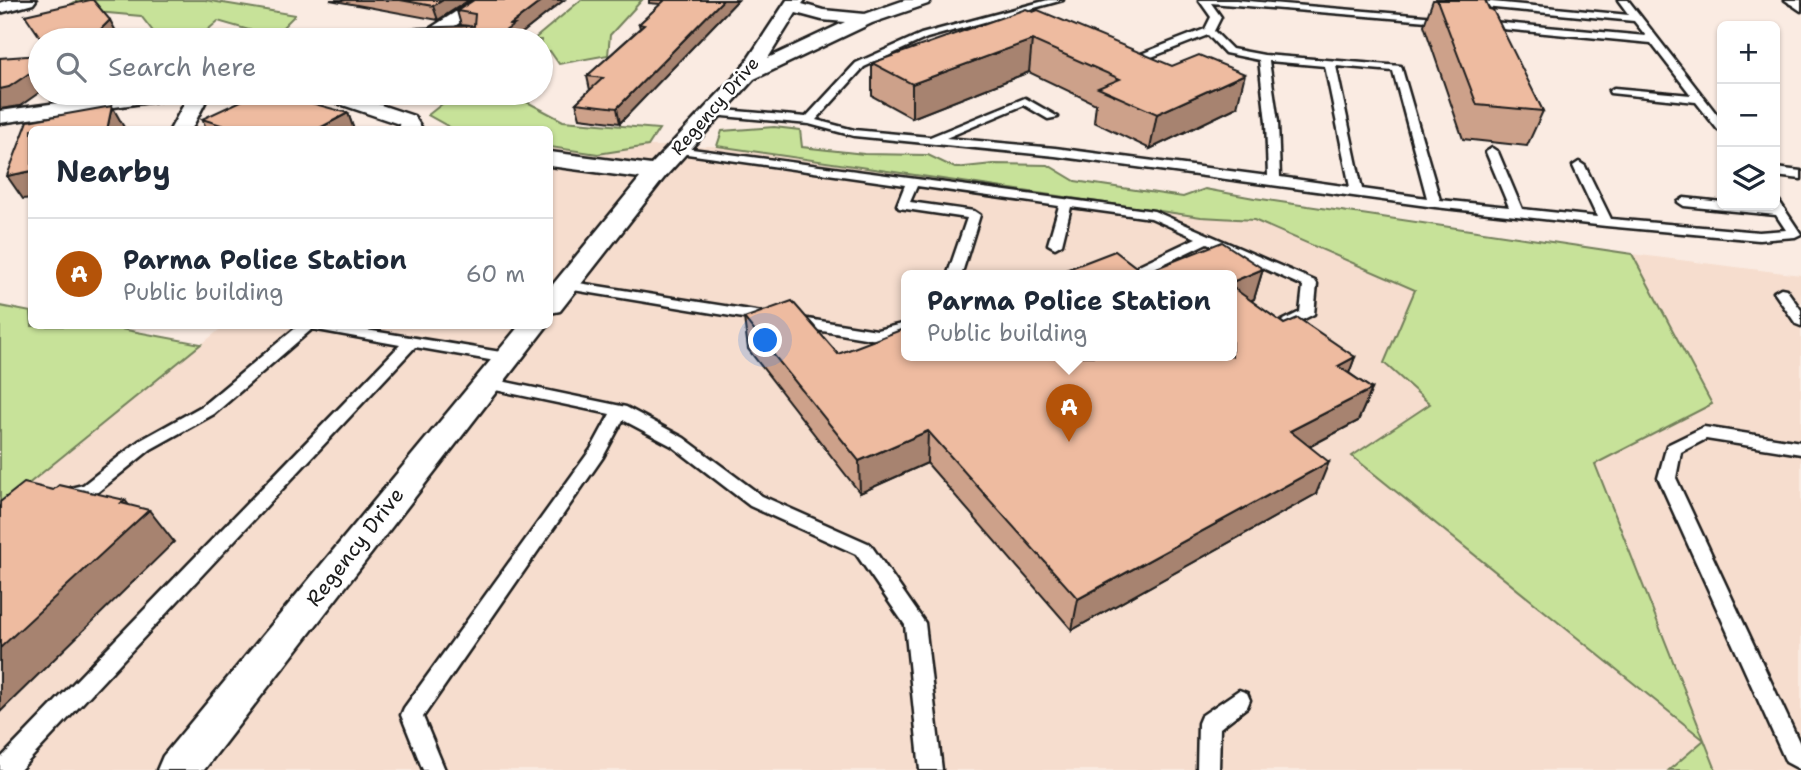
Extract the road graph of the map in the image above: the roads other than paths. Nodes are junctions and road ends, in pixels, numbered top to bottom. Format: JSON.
{"nodes":[{"id":1,"x":27,"y":0,"type":"edge"},
{"id":2,"x":486,"y":0,"type":"edge"},
{"id":3,"x":922,"y":0,"type":"edge"},
{"id":4,"x":1058,"y":0,"type":"edge"},
{"id":5,"x":1442,"y":0,"type":"edge"},
{"id":6,"x":1623,"y":0,"type":"edge"},
{"id":7,"x":1790,"y":0,"type":"edge"},
{"id":8,"x":1205,"y":1,"type":"edge"},
{"id":9,"x":794,"y":3,"type":"edge"},
{"id":10,"x":0,"y":8,"type":"edge"},
{"id":11,"x":1801,"y":8,"type":"edge"},
{"id":12,"x":1015,"y":10,"type":"junction"},
{"id":13,"x":1637,"y":18,"type":"junction"},
{"id":14,"x":866,"y":19,"type":"junction"},
{"id":15,"x":1030,"y":22,"type":"edge"},
{"id":16,"x":1458,"y":22,"type":"edge"},
{"id":17,"x":1471,"y":23,"type":"edge"},
{"id":18,"x":440,"y":28,"type":"edge"},
{"id":19,"x":1209,"y":31,"type":"junction"},
{"id":20,"x":1654,"y":40,"type":"junction"},
{"id":21,"x":894,"y":50,"type":"junction"},
{"id":22,"x":917,"y":53,"type":"edge"},
{"id":23,"x":1264,"y":58,"type":"junction"},
{"id":24,"x":1132,"y":61,"type":"edge"},
{"id":25,"x":1330,"y":63,"type":"junction"},
{"id":26,"x":747,"y":75,"type":"junction"},
{"id":27,"x":1614,"y":91,"type":"dead end"},
{"id":28,"x":1700,"y":99,"type":"junction"},
{"id":29,"x":86,"y":105,"type":"edge"},
{"id":30,"x":194,"y":105,"type":"edge"},
{"id":31,"x":363,"y":105,"type":"edge"},
{"id":32,"x":712,"y":113,"type":"junction"},
{"id":33,"x":0,"y":117,"type":"edge"},
{"id":34,"x":1052,"y":117,"type":"dead end"},
{"id":35,"x":809,"y":121,"type":"junction"},
{"id":36,"x":1717,"y":121,"type":"edge"},
{"id":37,"x":182,"y":126,"type":"edge"},
{"id":38,"x":411,"y":126,"type":"edge"},
{"id":39,"x":930,"y":141,"type":"junction"},
{"id":40,"x":677,"y":150,"type":"junction"},
{"id":41,"x":1492,"y":152,"type":"dead end"},
{"id":42,"x":553,"y":159,"type":"edge"},
{"id":43,"x":1579,"y":166,"type":"dead end"},
{"id":44,"x":656,"y":173,"type":"junction"},
{"id":45,"x":1780,"y":173,"type":"edge"},
{"id":46,"x":1801,"y":175,"type":"edge"},
{"id":47,"x":1274,"y":180,"type":"junction"},
{"id":48,"x":913,"y":181,"type":"junction"},
{"id":49,"x":1357,"y":193,"type":"junction"},
{"id":50,"x":1066,"y":202,"type":"junction"},
{"id":51,"x":1684,"y":202,"type":"dead end"},
{"id":52,"x":1435,"y":203,"type":"junction"},
{"id":53,"x":1717,"y":204,"type":"edge"},
{"id":54,"x":1516,"y":210,"type":"junction"},
{"id":55,"x":1779,"y":210,"type":"edge"},
{"id":56,"x":1606,"y":222,"type":"junction"},
{"id":57,"x":1207,"y":238,"type":"junction"},
{"id":58,"x":1055,"y":244,"type":"dead end"},
{"id":59,"x":1144,"y":268,"type":"dead end"},
{"id":60,"x":956,"y":270,"type":"edge"},
{"id":61,"x":566,"y":285,"type":"junction"},
{"id":62,"x":1801,"y":294,"type":"edge"},
{"id":63,"x":553,"y":301,"type":"edge"},
{"id":64,"x":1289,"y":321,"type":"edge"},
{"id":65,"x":1801,"y":321,"type":"edge"},
{"id":66,"x":302,"y":329,"type":"edge"},
{"id":67,"x":336,"y":329,"type":"edge"},
{"id":68,"x":531,"y":329,"type":"edge"},
{"id":69,"x":901,"y":329,"type":"edge"},
{"id":70,"x":412,"y":341,"type":"junction"},
{"id":71,"x":497,"y":370,"type":"junction"},
{"id":72,"x":620,"y":411,"type":"junction"},
{"id":73,"x":1801,"y":448,"type":"edge"},
{"id":74,"x":48,"y":501,"type":"edge"},
{"id":75,"x":1239,"y":700,"type":"dead end"},
{"id":76,"x":1801,"y":759,"type":"edge"},
{"id":77,"x":5,"y":770,"type":"edge"},
{"id":78,"x":178,"y":770,"type":"edge"},
{"id":79,"x":434,"y":770,"type":"edge"},
{"id":80,"x":931,"y":770,"type":"edge"},
{"id":81,"x":1208,"y":770,"type":"edge"}],
"edges":[{"from":1,"to":10,"type":"street"},
{"from":2,"to":18,"type":"street"},
{"from":3,"to":14,"type":"street"},
{"from":4,"to":12,"type":"lane"},
{"from":5,"to":13,"type":"lane"},
{"from":6,"to":13,"type":"lane"},
{"from":7,"to":11,"type":"lane"},
{"from":8,"to":16,"type":"lane"},
{"from":8,"to":19,"type":"lane"},
{"from":9,"to":14,"type":"street"},
{"from":9,"to":26,"type":"street","name":"Regency Drive"},
{"from":12,"to":15,"type":"lane"},
{"from":12,"to":21,"type":"lane"},
{"from":13,"to":20,"type":"lane"},
{"from":14,"to":26,"type":"street"},
{"from":17,"to":20,"type":"lane"},
{"from":19,"to":23,"type":"lane"},
{"from":19,"to":24,"type":"lane"},
{"from":20,"to":28,"type":"lane"},
{"from":21,"to":22,"type":"lane"},
{"from":21,"to":35,"type":"lane"},
{"from":23,"to":25,"type":"lane"},
{"from":23,"to":47,"type":"lane"},
{"from":25,"to":49,"type":"lane"},
{"from":25,"to":52,"type":"lane"},
{"from":26,"to":32,"type":"street","name":"Regency Drive"},
{"from":27,"to":28,"type":"lane"},
{"from":28,"to":36,"type":"lane"},
{"from":29,"to":33,"type":"street"},
{"from":30,"to":37,"type":"street"},
{"from":31,"to":38,"type":"street"},
{"from":32,"to":35,"type":"lane"},
{"from":32,"to":40,"type":"street","name":"Regency Drive"},
{"from":34,"to":39,"type":"lane"},
{"from":35,"to":39,"type":"lane"},
{"from":39,"to":47,"type":"lane"},
{"from":40,"to":44,"type":"street","name":"Regency Drive"},
{"from":40,"to":48,"type":"lane"},
{"from":41,"to":54,"type":"lane"},
{"from":42,"to":44,"type":"street"},
{"from":43,"to":56,"type":"lane"},
{"from":44,"to":61,"type":"street","name":"Regency Drive"},
{"from":45,"to":46,"type":"lane"},
{"from":47,"to":49,"type":"lane"},
{"from":48,"to":50,"type":"lane"},
{"from":48,"to":60,"type":"lane"},
{"from":49,"to":52,"type":"lane"},
{"from":50,"to":57,"type":"lane"},
{"from":50,"to":58,"type":"lane"},
{"from":51,"to":53,"type":"lane"},
{"from":52,"to":54,"type":"lane"},
{"from":54,"to":56,"type":"lane"},
{"from":55,"to":56,"type":"lane"},
{"from":57,"to":59,"type":"lane"},
{"from":57,"to":64,"type":"lane"},
{"from":61,"to":63,"type":"street","name":"Regency Drive"},
{"from":61,"to":69,"type":"lane"},
{"from":62,"to":65,"type":"lane"},
{"from":66,"to":74,"type":"lane"},
{"from":67,"to":70,"type":"lane"},
{"from":68,"to":71,"type":"street","name":"Regency Drive"},
{"from":70,"to":71,"type":"lane"},
{"from":70,"to":77,"type":"lane"},
{"from":71,"to":72,"type":"lane"},
{"from":71,"to":78,"type":"street","name":"Regency Drive"},
{"from":72,"to":79,"type":"lane"},
{"from":72,"to":80,"type":"lane"},
{"from":73,"to":76,"type":"lane"},
{"from":75,"to":81,"type":"lane"}]}
